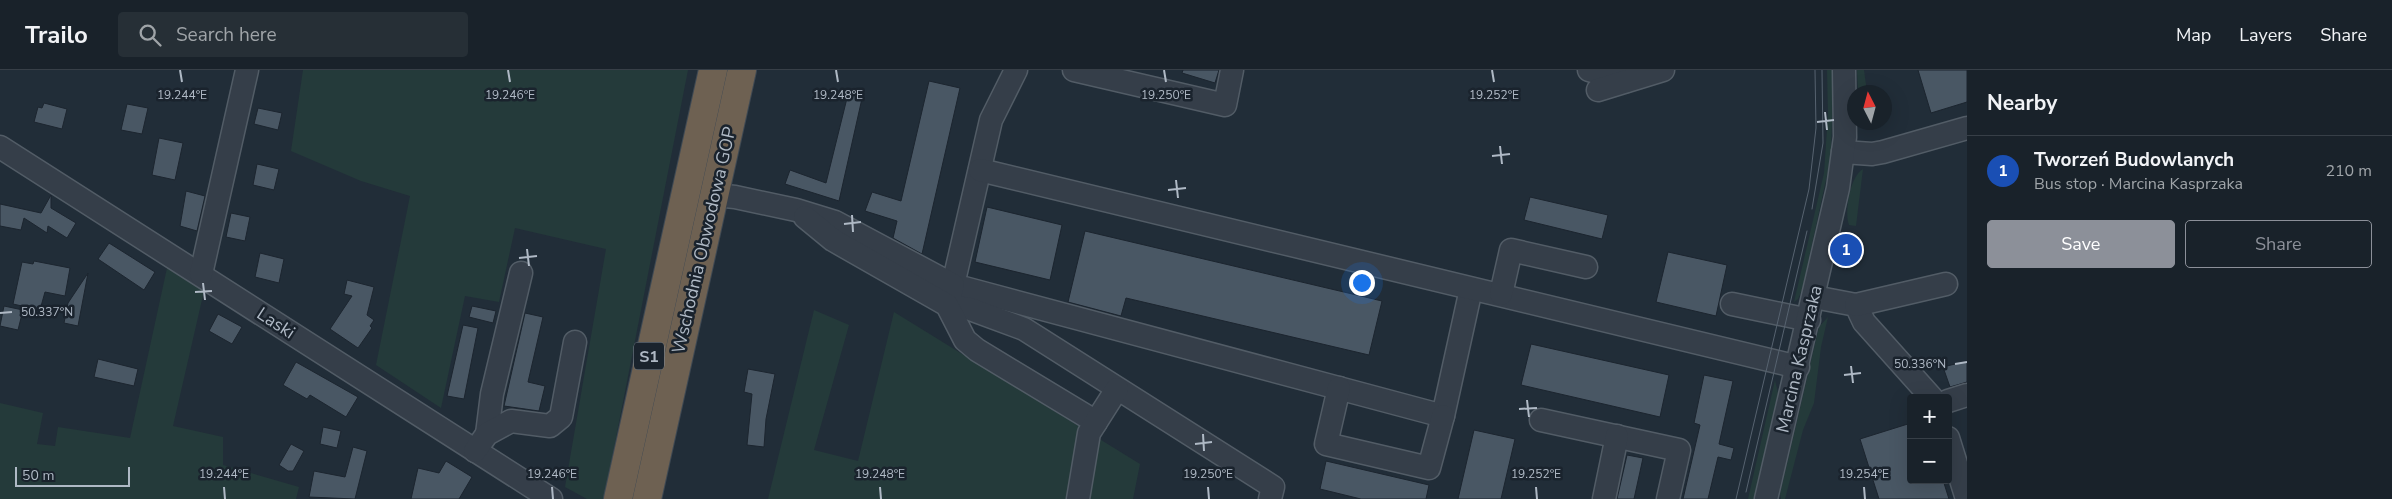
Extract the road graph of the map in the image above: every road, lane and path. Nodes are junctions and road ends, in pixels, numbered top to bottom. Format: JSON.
{"nodes":[{"id":1,"x":247,"y":70,"type":"edge"},
{"id":2,"x":713,"y":70,"type":"edge"},
{"id":3,"x":1016,"y":70,"type":"edge"},
{"id":4,"x":1074,"y":70,"type":"edge"},
{"id":5,"x":1232,"y":70,"type":"edge"},
{"id":6,"x":1589,"y":70,"type":"edge"},
{"id":7,"x":1659,"y":70,"type":"edge"},
{"id":8,"x":1844,"y":70,"type":"edge"},
{"id":9,"x":742,"y":72,"type":"edge"},
{"id":10,"x":1626,"y":81,"type":"junction"},
{"id":11,"x":1598,"y":90,"type":"dead end"},
{"id":12,"x":1967,"y":128,"type":"edge"},
{"id":13,"x":0,"y":147,"type":"edge"},
{"id":14,"x":1844,"y":152,"type":"junction"},
{"id":15,"x":980,"y":170,"type":"junction"},
{"id":16,"x":715,"y":196,"type":"junction"},
{"id":17,"x":1586,"y":267,"type":"dead end"},
{"id":18,"x":521,"y":273,"type":"dead end"},
{"id":19,"x":200,"y":274,"type":"junction"},
{"id":20,"x":1946,"y":284,"type":"dead end"},
{"id":21,"x":1472,"y":289,"type":"junction"},
{"id":22,"x":1501,"y":294,"type":"junction"},
{"id":23,"x":950,"y":295,"type":"junction"},
{"id":24,"x":1814,"y":297,"type":"junction"},
{"id":25,"x":1732,"y":304,"type":"dead end"},
{"id":26,"x":1856,"y":304,"type":"junction"},
{"id":27,"x":1809,"y":320,"type":"junction"},
{"id":28,"x":575,"y":342,"type":"dead end"},
{"id":29,"x":1798,"y":367,"type":"junction"},
{"id":30,"x":1339,"y":388,"type":"junction"},
{"id":31,"x":1117,"y":389,"type":"junction"},
{"id":32,"x":1928,"y":394,"type":"edge"},
{"id":33,"x":1967,"y":395,"type":"edge"},
{"id":34,"x":1952,"y":400,"type":"edge"},
{"id":35,"x":1443,"y":416,"type":"junction"},
{"id":36,"x":1541,"y":420,"type":"dead end"},
{"id":37,"x":1096,"y":422,"type":"junction"},
{"id":38,"x":1617,"y":436,"type":"junction"},
{"id":39,"x":1948,"y":439,"type":"edge"},
{"id":40,"x":481,"y":442,"type":"junction"},
{"id":41,"x":551,"y":499,"type":"edge"},
{"id":42,"x":618,"y":499,"type":"edge"},
{"id":43,"x":647,"y":499,"type":"edge"},
{"id":44,"x":1078,"y":499,"type":"edge"},
{"id":45,"x":1270,"y":499,"type":"edge"},
{"id":46,"x":1604,"y":499,"type":"edge"},
{"id":47,"x":1668,"y":499,"type":"edge"},
{"id":48,"x":1766,"y":499,"type":"edge"},
{"id":49,"x":1967,"y":499,"type":"edge"}],
"edges":[{"from":1,"to":19,"type":"street"},
{"from":2,"to":42,"type":"highway","name":"Wschodnia Obwodowa GOP","number":"S1"},
{"from":3,"to":15,"type":"street"},
{"from":4,"to":5,"type":"street"},
{"from":6,"to":10,"type":"street"},
{"from":7,"to":10,"type":"street"},
{"from":8,"to":14,"type":"street","name":"Marcina Kasprzaka"},
{"from":9,"to":16,"type":"highway","name":"Wschodnia Obwodowa GOP","number":"S1"},
{"from":10,"to":11,"type":"street"},
{"from":12,"to":14,"type":"street"},
{"from":13,"to":19,"type":"street","name":"Laski"},
{"from":14,"to":24,"type":"street","name":"Marcina Kasprzaka"},
{"from":15,"to":21,"type":"street"},
{"from":15,"to":23,"type":"street"},
{"from":16,"to":23,"type":"street"},
{"from":16,"to":43,"type":"highway","name":"Wschodnia Obwodowa GOP","number":"S1"},
{"from":17,"to":22,"type":"street"},
{"from":18,"to":40,"type":"street"},
{"from":19,"to":40,"type":"street","name":"Laski"},
{"from":20,"to":26,"type":"street"},
{"from":21,"to":22,"type":"street"},
{"from":21,"to":35,"type":"street"},
{"from":22,"to":29,"type":"street"},
{"from":23,"to":30,"type":"street"},
{"from":23,"to":31,"type":"street"},
{"from":23,"to":37,"type":"street"},
{"from":24,"to":26,"type":"street"},
{"from":24,"to":27,"type":"street","name":"Marcina Kasprzaka"},
{"from":25,"to":27,"type":"street"},
{"from":26,"to":32,"type":"street"},
{"from":27,"to":29,"type":"street","name":"Marcina Kasprzaka"},
{"from":28,"to":40,"type":"street"},
{"from":29,"to":48,"type":"street","name":"Marcina Kasprzaka"},
{"from":30,"to":35,"type":"street"},
{"from":30,"to":35,"type":"street"},
{"from":31,"to":37,"type":"street"},
{"from":31,"to":45,"type":"street"},
{"from":33,"to":34,"type":"street"},
{"from":36,"to":38,"type":"street"},
{"from":37,"to":44,"type":"street"},
{"from":38,"to":46,"type":"street"},
{"from":38,"to":47,"type":"street"},
{"from":39,"to":49,"type":"street"},
{"from":40,"to":41,"type":"street","name":"Laski"}]}
